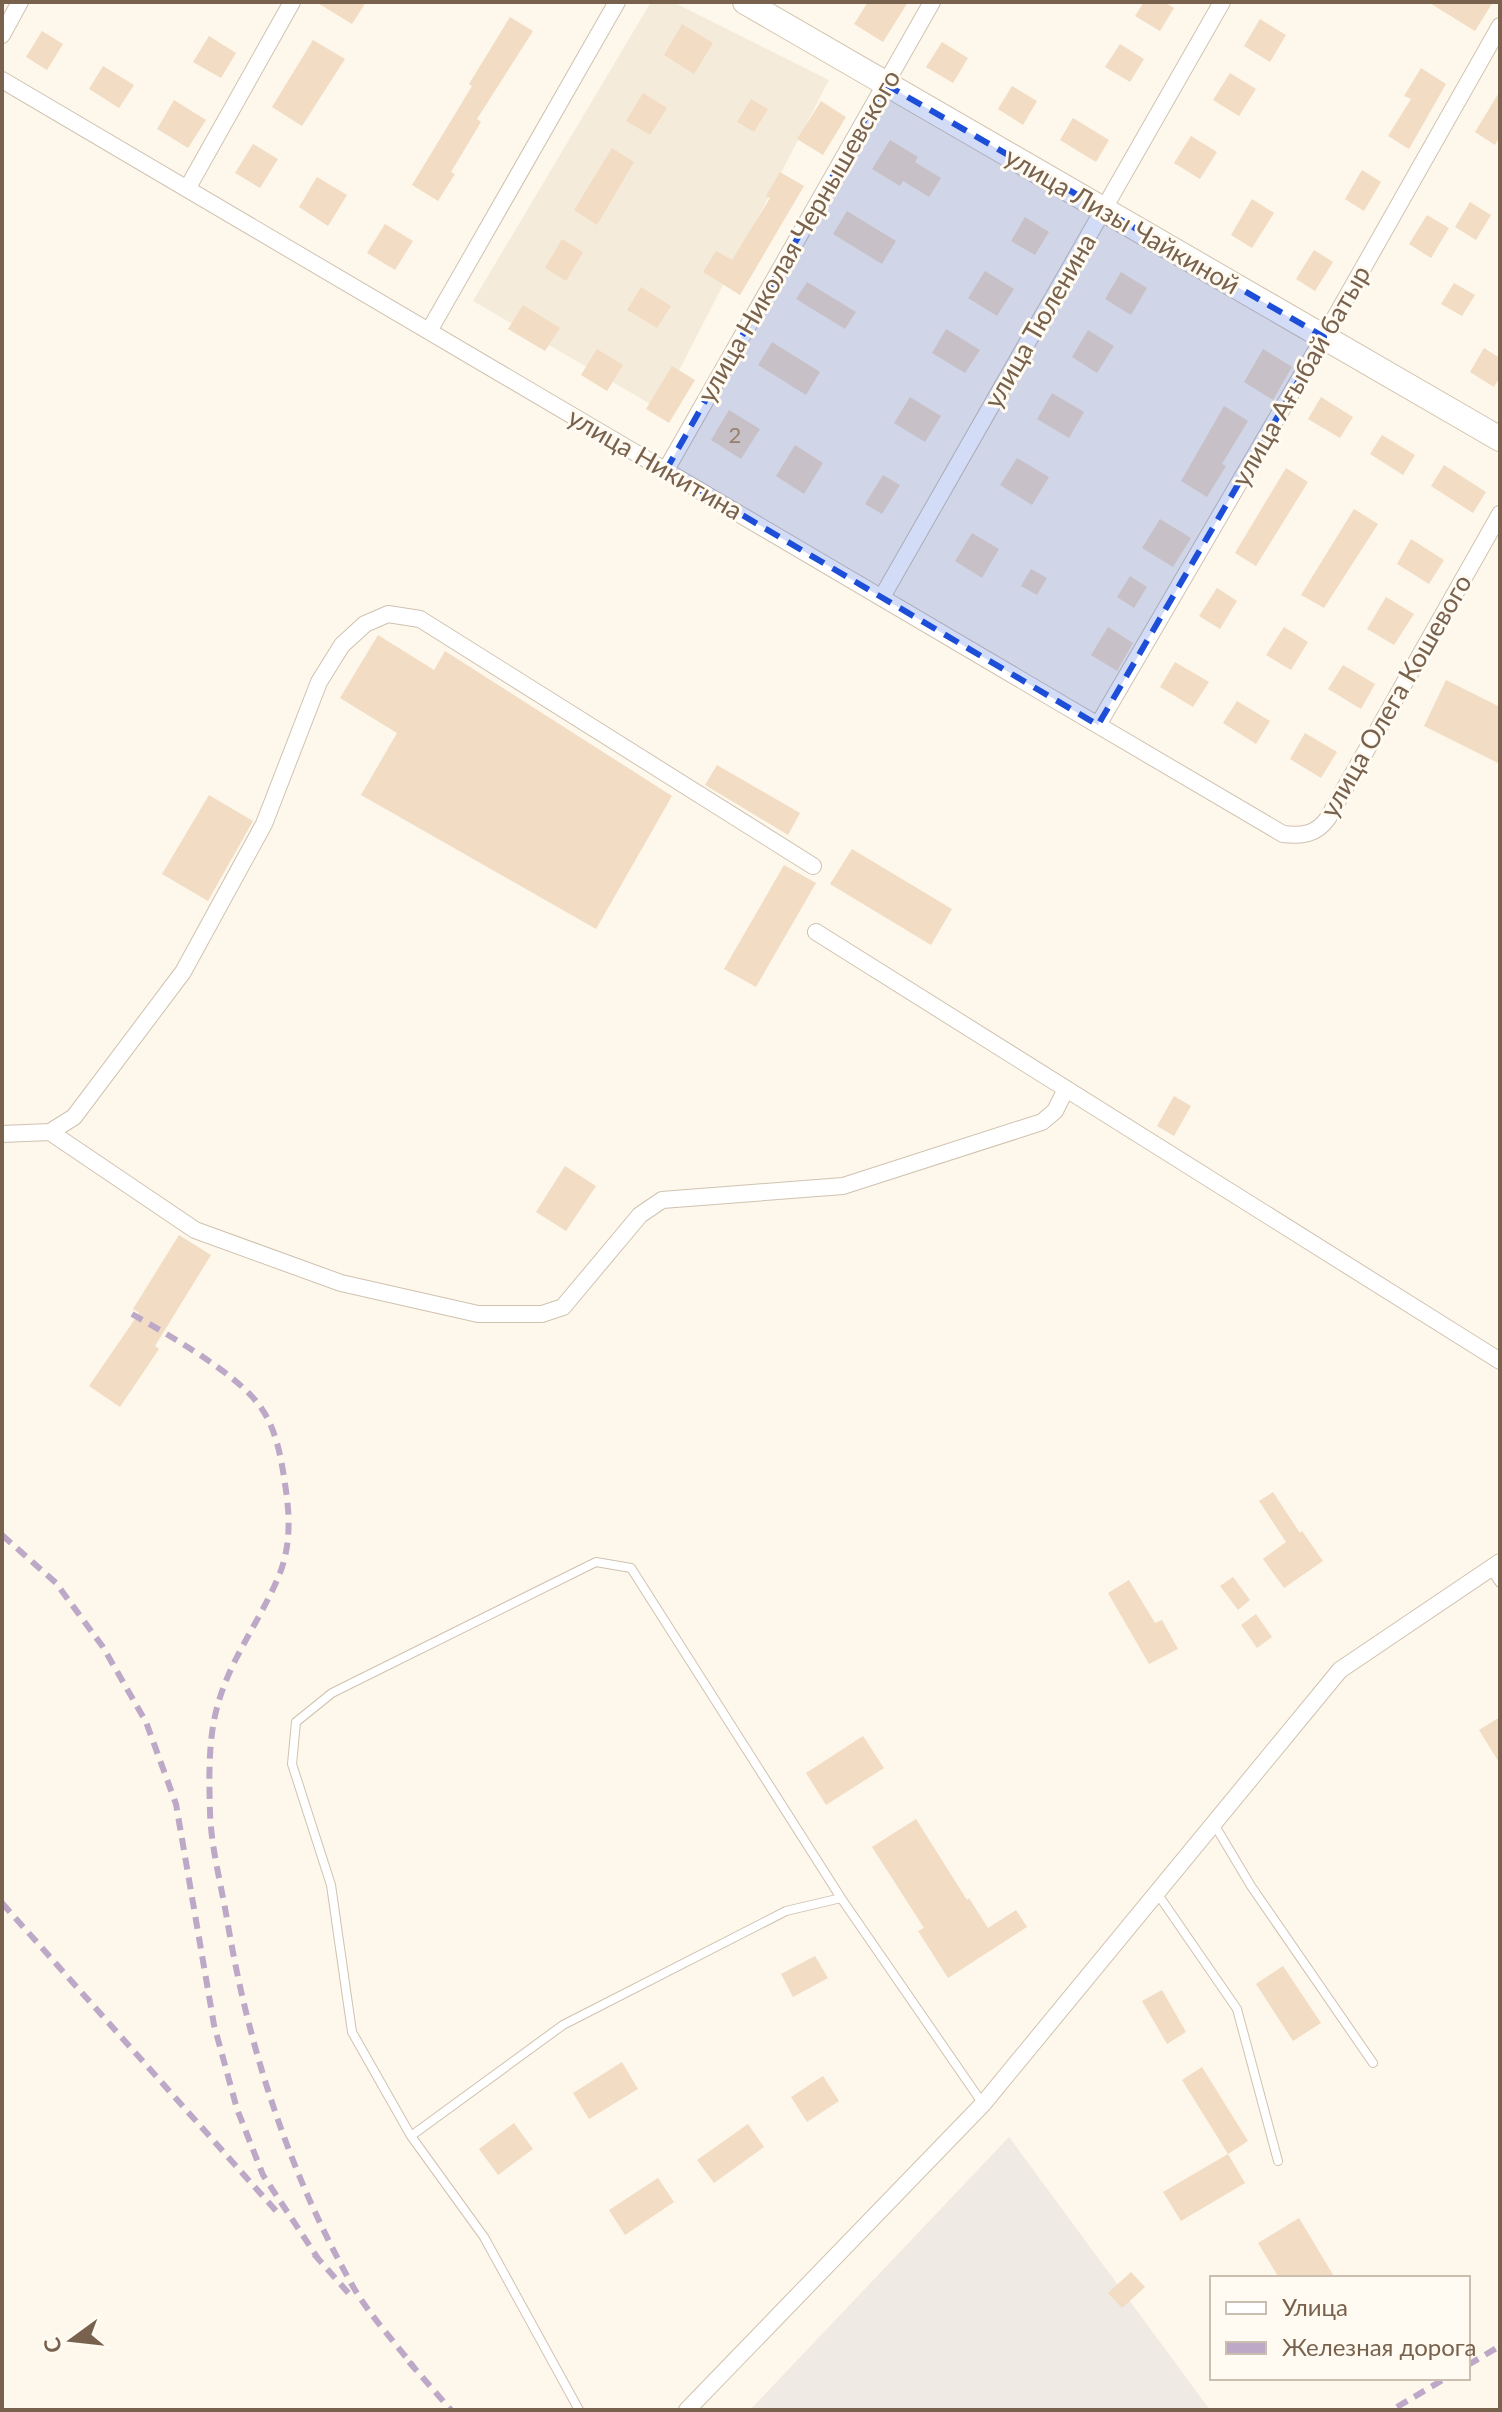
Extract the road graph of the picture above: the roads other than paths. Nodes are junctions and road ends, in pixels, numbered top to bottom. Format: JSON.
{"nodes":[{"id":1,"x":20,"y":2,"type":"edge"},
{"id":2,"x":292,"y":2,"type":"edge"},
{"id":3,"x":617,"y":2,"type":"edge"},
{"id":4,"x":745,"y":2,"type":"edge"},
{"id":5,"x":932,"y":2,"type":"edge"},
{"id":6,"x":1222,"y":2,"type":"edge"},
{"id":7,"x":1500,"y":26,"type":"edge"},
{"id":8,"x":2,"y":35,"type":"edge"},
{"id":9,"x":2,"y":80,"type":"edge"},
{"id":10,"x":885,"y":84,"type":"junction"},
{"id":11,"x":187,"y":189,"type":"junction"},
{"id":12,"x":1103,"y":210,"type":"junction"},
{"id":13,"x":429,"y":331,"type":"junction"},
{"id":14,"x":1324,"y":337,"type":"junction"},
{"id":15,"x":1500,"y":439,"type":"edge"},
{"id":16,"x":666,"y":470,"type":"junction"},
{"id":17,"x":1500,"y":514,"type":"edge"},
{"id":18,"x":882,"y":597,"type":"junction"},
{"id":19,"x":1098,"y":725,"type":"junction"},
{"id":20,"x":1311,"y":833,"type":"joint"},
{"id":21,"x":813,"y":866,"type":"dead end"},
{"id":22,"x":816,"y":932,"type":"dead end"},
{"id":23,"x":1066,"y":1089,"type":"junction"},
{"id":24,"x":50,"y":1132,"type":"junction"},
{"id":25,"x":2,"y":1134,"type":"edge"},
{"id":26,"x":1500,"y":1361,"type":"edge"},
{"id":27,"x":1497,"y":1571,"type":"edge"},
{"id":28,"x":1214,"y":1823,"type":"junction"},
{"id":29,"x":1157,"y":1893,"type":"junction"},
{"id":30,"x":841,"y":1898,"type":"junction"},
{"id":31,"x":1373,"y":2063,"type":"dead end"},
{"id":32,"x":983,"y":2104,"type":"junction"},
{"id":33,"x":411,"y":2136,"type":"junction"},
{"id":34,"x":1278,"y":2161,"type":"dead end"},
{"id":35,"x":579,"y":2410,"type":"edge"},
{"id":36,"x":687,"y":2410,"type":"edge"}],
"edges":[{"from":1,"to":8,"type":"street"},
{"from":2,"to":11,"type":"street"},
{"from":3,"to":13,"type":"street"},
{"from":4,"to":10,"type":"street","name":"улица Лизы Чайкиной"},
{"from":5,"to":10,"type":"street","name":"улица Николая Чернышевского"},
{"from":6,"to":12,"type":"street","name":"улица Тюленина"},
{"from":7,"to":14,"type":"street","name":"улица Ағыбай батыр"},
{"from":9,"to":11,"type":"street","name":"улица Никитина"},
{"from":10,"to":12,"type":"street","name":"улица Лизы Чайкиной"},
{"from":10,"to":16,"type":"street","name":"улица Николая Чернышевского"},
{"from":11,"to":13,"type":"street","name":"улица Никитина"},
{"from":12,"to":14,"type":"street","name":"улица Лизы Чайкиной"},
{"from":12,"to":18,"type":"street","name":"улица Тюленина"},
{"from":13,"to":16,"type":"street","name":"улица Никитина"},
{"from":14,"to":15,"type":"street","name":"улица Лизы Чайкиной"},
{"from":14,"to":19,"type":"street","name":"улица Ағыбай батыр"},
{"from":16,"to":18,"type":"street","name":"улица Никитина"},
{"from":17,"to":20,"type":"street","name":"улица Олега Кошевого"},
{"from":18,"to":19,"type":"street","name":"улица Никитина"},
{"from":19,"to":20,"type":"street","name":"улица Никитина"},
{"from":21,"to":24,"type":"street"},
{"from":22,"to":23,"type":"street"},
{"from":23,"to":24,"type":"street"},
{"from":23,"to":26,"type":"street"},
{"from":24,"to":25,"type":"street"},
{"from":27,"to":28,"type":"street"},
{"from":28,"to":29,"type":"street"},
{"from":28,"to":31,"type":"lane"},
{"from":29,"to":32,"type":"street"},
{"from":29,"to":34,"type":"lane"},
{"from":30,"to":32,"type":"lane"},
{"from":30,"to":33,"type":"lane"},
{"from":30,"to":33,"type":"lane"},
{"from":32,"to":36,"type":"street"},
{"from":33,"to":35,"type":"lane"}]}
